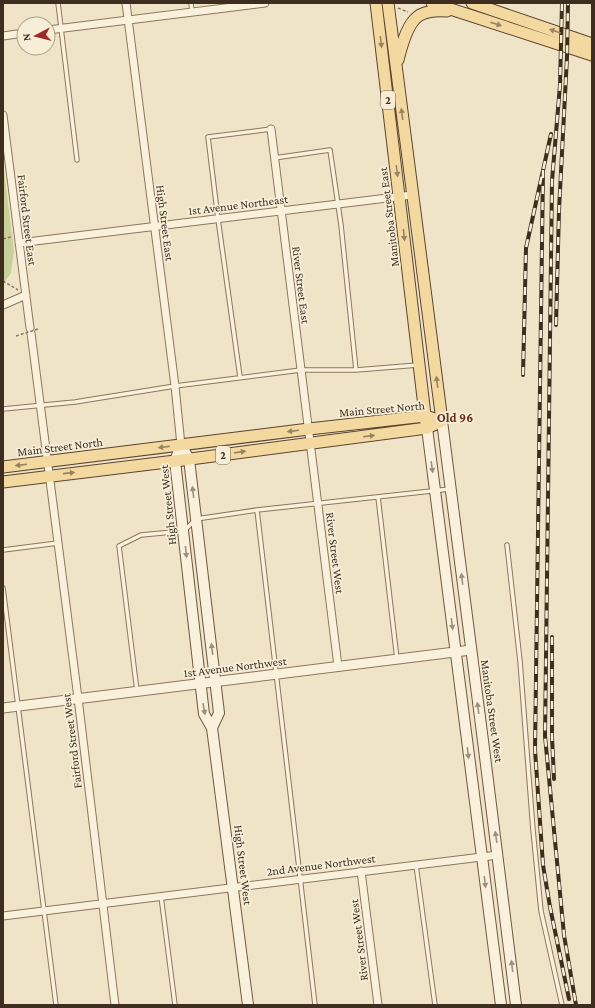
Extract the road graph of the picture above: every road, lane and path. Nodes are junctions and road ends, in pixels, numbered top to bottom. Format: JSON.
{"nodes":[{"id":1,"x":58,"y":3,"type":"edge"},
{"id":2,"x":126,"y":3,"type":"edge"},
{"id":3,"x":191,"y":3,"type":"edge"},
{"id":4,"x":265,"y":3,"type":"edge"},
{"id":5,"x":376,"y":3,"type":"edge"},
{"id":6,"x":432,"y":3,"type":"edge"},
{"id":7,"x":472,"y":3,"type":"edge"},
{"id":8,"x":253,"y":4,"type":"edge"},
{"id":9,"x":393,"y":6,"type":"edge"},
{"id":10,"x":192,"y":12,"type":"junction"},
{"id":11,"x":458,"y":12,"type":"junction"},
{"id":12,"x":410,"y":13,"type":"dead end"},
{"id":13,"x":128,"y":20,"type":"junction"},
{"id":14,"x":61,"y":28,"type":"junction"},
{"id":15,"x":56,"y":29,"type":"edge"},
{"id":16,"x":16,"y":34,"type":"edge"},
{"id":17,"x":3,"y":36,"type":"edge"},
{"id":18,"x":592,"y":44,"type":"edge"},
{"id":19,"x":592,"y":55,"type":"edge"},
{"id":20,"x":396,"y":66,"type":"junction"},
{"id":21,"x":3,"y":115,"type":"edge"},
{"id":22,"x":271,"y":129,"type":"joint"},
{"id":23,"x":274,"y":158,"type":"junction"},
{"id":24,"x":77,"y":160,"type":"dead end"},
{"id":25,"x":412,"y":195,"type":"junction"},
{"id":26,"x":400,"y":196,"type":"junction"},
{"id":27,"x":337,"y":204,"type":"junction"},
{"id":28,"x":281,"y":211,"type":"junction"},
{"id":29,"x":218,"y":219,"type":"junction"},
{"id":30,"x":154,"y":226,"type":"junction"},
{"id":31,"x":20,"y":243,"type":"junction"},
{"id":32,"x":3,"y":281,"type":"edge"},
{"id":33,"x":26,"y":295,"type":"junction"},
{"id":34,"x":3,"y":305,"type":"edge"},
{"id":35,"x":38,"y":329,"type":"dead end"},
{"id":36,"x":16,"y":336,"type":"dead end"},
{"id":37,"x":419,"y":364,"type":"junction"},
{"id":38,"x":301,"y":370,"type":"junction"},
{"id":39,"x":356,"y":370,"type":"junction"},
{"id":40,"x":240,"y":377,"type":"junction"},
{"id":41,"x":175,"y":386,"type":"junction"},
{"id":42,"x":40,"y":405,"type":"junction"},
{"id":43,"x":3,"y":409,"type":"edge"},
{"id":44,"x":426,"y":416,"type":"junction"},
{"id":45,"x":442,"y":421,"type":"junction"},
{"id":46,"x":427,"y":428,"type":"junction"},
{"id":47,"x":309,"y":429,"type":"junction"},
{"id":48,"x":310,"y":443,"type":"junction"},
{"id":49,"x":181,"y":445,"type":"junction"},
{"id":50,"x":189,"y":459,"type":"junction"},
{"id":51,"x":175,"y":461,"type":"junction"},
{"id":52,"x":47,"y":462,"type":"junction"},
{"id":53,"x":3,"y":468,"type":"edge"},
{"id":54,"x":48,"y":475,"type":"junction"},
{"id":55,"x":3,"y":482,"type":"edge"},
{"id":56,"x":451,"y":489,"type":"junction"},
{"id":57,"x":436,"y":491,"type":"junction"},
{"id":58,"x":378,"y":497,"type":"junction"},
{"id":59,"x":318,"y":504,"type":"junction"},
{"id":60,"x":257,"y":510,"type":"junction"},
{"id":61,"x":196,"y":518,"type":"junction"},
{"id":62,"x":184,"y":531,"type":"junction"},
{"id":63,"x":58,"y":543,"type":"junction"},
{"id":64,"x":507,"y":545,"type":"dead end"},
{"id":65,"x":3,"y":550,"type":"edge"},
{"id":66,"x":3,"y":588,"type":"edge"},
{"id":67,"x":470,"y":650,"type":"junction"},
{"id":68,"x":455,"y":652,"type":"junction"},
{"id":69,"x":397,"y":659,"type":"junction"},
{"id":70,"x":338,"y":666,"type":"junction"},
{"id":71,"x":276,"y":674,"type":"junction"},
{"id":72,"x":215,"y":682,"type":"junction"},
{"id":73,"x":201,"y":683,"type":"junction"},
{"id":74,"x":137,"y":692,"type":"junction"},
{"id":75,"x":78,"y":698,"type":"junction"},
{"id":76,"x":17,"y":706,"type":"junction"},
{"id":77,"x":3,"y":708,"type":"edge"},
{"id":78,"x":212,"y":728,"type":"junction"},
{"id":79,"x":498,"y":855,"type":"junction"},
{"id":80,"x":482,"y":857,"type":"junction"},
{"id":81,"x":416,"y":865,"type":"junction"},
{"id":82,"x":362,"y":871,"type":"junction"},
{"id":83,"x":300,"y":879,"type":"junction"},
{"id":84,"x":232,"y":888,"type":"junction"},
{"id":85,"x":161,"y":896,"type":"junction"},
{"id":86,"x":102,"y":904,"type":"junction"},
{"id":87,"x":45,"y":911,"type":"junction"},
{"id":88,"x":3,"y":916,"type":"edge"},
{"id":89,"x":56,"y":1005,"type":"edge"},
{"id":90,"x":115,"y":1005,"type":"edge"},
{"id":91,"x":175,"y":1005,"type":"edge"},
{"id":92,"x":248,"y":1005,"type":"edge"},
{"id":93,"x":315,"y":1005,"type":"edge"},
{"id":94,"x":378,"y":1005,"type":"edge"},
{"id":95,"x":435,"y":1005,"type":"edge"},
{"id":96,"x":501,"y":1005,"type":"edge"},
{"id":97,"x":516,"y":1005,"type":"edge"},
{"id":98,"x":562,"y":1005,"type":"edge"}],
"edges":[{"from":1,"to":14,"type":"lane"},
{"from":2,"to":13,"type":"street","name":"High Street East"},
{"from":3,"to":10,"type":"lane"},
{"from":4,"to":8,"type":"street"},
{"from":5,"to":26,"type":"main road","name":"Manitoba Street East","number":"2","one_way":true},
{"from":6,"to":11,"type":"main road","number":"2"},
{"from":18,"to":7,"type":"main road","one_way":true},
{"from":8,"to":10,"type":"street"},
{"from":9,"to":12,"type":"path"},
{"from":9,"to":20,"type":"main road","number":"2"},
{"from":10,"to":13,"type":"street"},
{"from":11,"to":19,"type":"main road","number":"2","one_way":true},
{"from":11,"to":20,"type":"main road","number":"2"},
{"from":13,"to":14,"type":"street"},
{"from":13,"to":30,"type":"street","name":"High Street East"},
{"from":14,"to":15,"type":"street"},
{"from":14,"to":24,"type":"lane"},
{"from":16,"to":17,"type":"street"},
{"from":25,"to":20,"type":"main road","number":"2","one_way":true},
{"from":21,"to":31,"type":"street","name":"Fairford Street East"},
{"from":22,"to":23,"type":"street","name":"River Street East"},
{"from":22,"to":29,"type":"lane"},
{"from":23,"to":27,"type":"lane"},
{"from":23,"to":28,"type":"street","name":"River Street East"},
{"from":25,"to":26,"type":"street","name":"1st Avenue Northeast"},
{"from":45,"to":25,"type":"main road","one_way":true},
{"from":26,"to":27,"type":"street","name":"1st Avenue Northeast"},
{"from":26,"to":37,"type":"main road","name":"Manitoba Street East","number":"2","one_way":true},
{"from":27,"to":28,"type":"street","name":"1st Avenue Northeast"},
{"from":27,"to":39,"type":"lane"},
{"from":28,"to":29,"type":"street","name":"1st Avenue Northeast"},
{"from":28,"to":38,"type":"street","name":"River Street East"},
{"from":29,"to":30,"type":"street","name":"1st Avenue Northeast"},
{"from":29,"to":40,"type":"lane"},
{"from":30,"to":31,"type":"street","name":"1st Avenue Northeast"},
{"from":30,"to":41,"type":"street","name":"High Street East"},
{"from":31,"to":33,"type":"street","name":"Fairford Street East"},
{"from":32,"to":33,"type":"path"},
{"from":33,"to":34,"type":"street"},
{"from":33,"to":42,"type":"street","name":"Fairford Street East"},
{"from":35,"to":36,"type":"path","bridge":true},
{"from":37,"to":39,"type":"lane"},
{"from":37,"to":44,"type":"main road","name":"Manitoba Street East","number":"2"},
{"from":38,"to":39,"type":"lane"},
{"from":38,"to":40,"type":"lane"},
{"from":38,"to":47,"type":"street","name":"River Street East"},
{"from":40,"to":41,"type":"lane"},
{"from":41,"to":42,"type":"lane"},
{"from":41,"to":49,"type":"street","name":"High Street East"},
{"from":42,"to":43,"type":"lane"},
{"from":42,"to":52,"type":"street","name":"Fairford Street East"},
{"from":44,"to":45,"type":"main road","name":"Main Street North","number":"2"},
{"from":44,"to":46,"type":"main road","name":"Manitoba Street East","number":"2"},
{"from":44,"to":47,"type":"main road","name":"Main Street North","number":"2"},
{"from":45,"to":46,"type":"main road","name":"Main Street North","number":"2"},
{"from":45,"to":56,"type":"main road","name":"Manitoba Street West"},
{"from":48,"to":46,"type":"main road","name":"Main Street North","number":"2","one_way":true},
{"from":46,"to":57,"type":"main road","one_way":true},
{"from":47,"to":48,"type":"street","name":"River Street East"},
{"from":47,"to":49,"type":"main road","name":"Main Street North","number":"2","one_way":true},
{"from":50,"to":48,"type":"main road","name":"Main Street North","number":"2","one_way":true},
{"from":48,"to":59,"type":"street","name":"River Street West"},
{"from":49,"to":50,"type":"main road","name":"High Street West"},
{"from":49,"to":51,"type":"main road","name":"High Street West"},
{"from":49,"to":52,"type":"main road","name":"Main Street North","number":"2","one_way":true},
{"from":50,"to":51,"type":"main road","name":"Main Street North","number":"2"},
{"from":61,"to":50,"type":"main road","name":"High Street West","one_way":true},
{"from":54,"to":51,"type":"main road","name":"Main Street North","number":"2","one_way":true},
{"from":51,"to":62,"type":"main road","name":"High Street West"},
{"from":52,"to":53,"type":"main road","name":"Main Street North","number":"2","one_way":true},
{"from":52,"to":54,"type":"street","name":"Fairford Street East"},
{"from":54,"to":55,"type":"main road","name":"Main Street North","number":"2"},
{"from":54,"to":63,"type":"street","name":"Fairford Street West"},
{"from":56,"to":57,"type":"lane"},
{"from":67,"to":56,"type":"main road","name":"Manitoba Street West","one_way":true},
{"from":57,"to":58,"type":"lane"},
{"from":57,"to":68,"type":"main road","one_way":true},
{"from":58,"to":59,"type":"lane"},
{"from":58,"to":69,"type":"lane"},
{"from":59,"to":60,"type":"lane"},
{"from":59,"to":70,"type":"street","name":"River Street West"},
{"from":60,"to":61,"type":"lane"},
{"from":60,"to":71,"type":"lane"},
{"from":61,"to":62,"type":"lane"},
{"from":72,"to":61,"type":"main road","name":"High Street West","one_way":true},
{"from":62,"to":73,"type":"main road","name":"High Street West","one_way":true},
{"from":62,"to":74,"type":"lane"},
{"from":63,"to":65,"type":"lane"},
{"from":63,"to":75,"type":"street","name":"Fairford Street West"},
{"from":64,"to":98,"type":"lane"},
{"from":66,"to":76,"type":"lane"},
{"from":67,"to":68,"type":"street","name":"1st Avenue Northwest"},
{"from":79,"to":67,"type":"main road","name":"Manitoba Street West","one_way":true},
{"from":68,"to":69,"type":"street","name":"1st Avenue Northwest"},
{"from":68,"to":80,"type":"main road","one_way":true},
{"from":69,"to":70,"type":"street","name":"1st Avenue Northwest"},
{"from":70,"to":71,"type":"street","name":"1st Avenue Northwest"},
{"from":71,"to":72,"type":"street","name":"1st Avenue Northwest"},
{"from":71,"to":83,"type":"lane"},
{"from":72,"to":73,"type":"street","name":"1st Avenue Northwest"},
{"from":72,"to":78,"type":"main road","name":"High Street West"},
{"from":73,"to":74,"type":"street","name":"1st Avenue Northwest"},
{"from":73,"to":78,"type":"main road","name":"High Street West","one_way":true},
{"from":74,"to":75,"type":"street","name":"1st Avenue Northwest"},
{"from":75,"to":76,"type":"street","name":"1st Avenue Northwest"},
{"from":75,"to":86,"type":"street","name":"Fairford Street West"},
{"from":76,"to":77,"type":"street","name":"1st Avenue Northwest"},
{"from":76,"to":87,"type":"lane"},
{"from":78,"to":84,"type":"main road","name":"High Street West"},
{"from":79,"to":80,"type":"street","name":"2nd Avenue Northwest"},
{"from":97,"to":79,"type":"main road","name":"Manitoba Street West","one_way":true},
{"from":80,"to":81,"type":"street","name":"2nd Avenue Northwest"},
{"from":80,"to":96,"type":"main road","one_way":true},
{"from":81,"to":82,"type":"street","name":"2nd Avenue Northwest"},
{"from":81,"to":95,"type":"lane"},
{"from":82,"to":83,"type":"street","name":"2nd Avenue Northwest"},
{"from":82,"to":94,"type":"street","name":"River Street West"},
{"from":83,"to":84,"type":"street","name":"2nd Avenue Northwest"},
{"from":83,"to":93,"type":"lane"},
{"from":84,"to":85,"type":"street","name":"2nd Avenue Northwest"},
{"from":84,"to":92,"type":"main road","name":"High Street West"},
{"from":85,"to":86,"type":"street","name":"2nd Avenue Northwest"},
{"from":85,"to":91,"type":"lane"},
{"from":86,"to":87,"type":"street","name":"2nd Avenue Northwest"},
{"from":86,"to":90,"type":"street","name":"Fairford Street West"},
{"from":87,"to":88,"type":"street","name":"2nd Avenue Northwest"},
{"from":87,"to":89,"type":"lane"}]}
